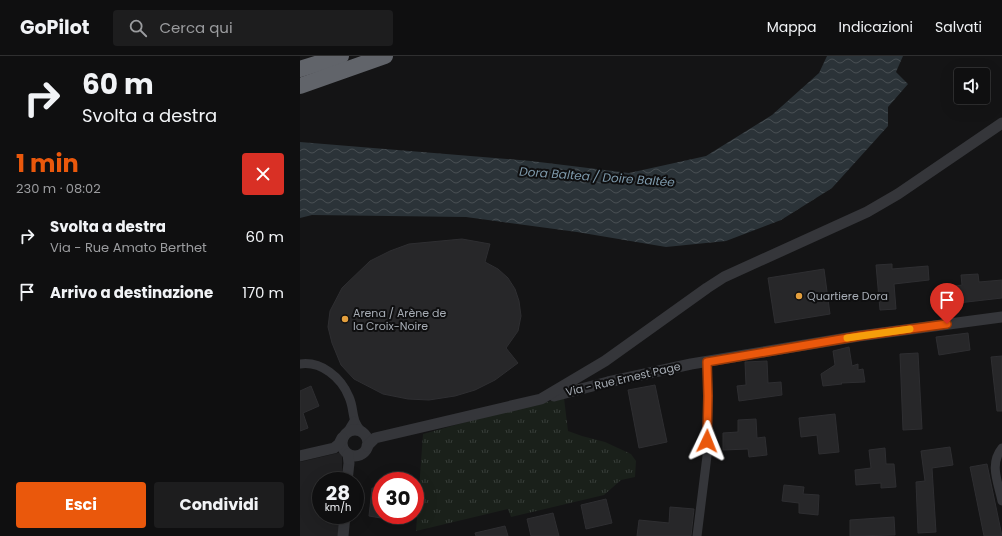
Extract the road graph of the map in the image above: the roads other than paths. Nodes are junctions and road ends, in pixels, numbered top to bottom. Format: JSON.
{"nodes":[{"id":1,"x":340,"y":56,"type":"edge"},
{"id":2,"x":385,"y":56,"type":"edge"},
{"id":3,"x":300,"y":69,"type":"edge"},
{"id":4,"x":300,"y":86,"type":"edge"},
{"id":5,"x":1002,"y":123,"type":"edge"},
{"id":6,"x":1002,"y":317,"type":"edge"},
{"id":7,"x":707,"y":362,"type":"junction"},
{"id":8,"x":300,"y":364,"type":"edge"},
{"id":9,"x":540,"y":399,"type":"junction"},
{"id":10,"x":354,"y":421,"type":"junction"},
{"id":11,"x":363,"y":432,"type":"junction"},
{"id":12,"x":345,"y":435,"type":"junction"},
{"id":13,"x":371,"y":442,"type":"junction"},
{"id":14,"x":1002,"y":448,"type":"edge"},
{"id":15,"x":347,"y":454,"type":"junction"},
{"id":16,"x":300,"y":456,"type":"edge"},
{"id":17,"x":347,"y":472,"type":"edge"},
{"id":18,"x":1002,"y":501,"type":"edge"},
{"id":19,"x":344,"y":524,"type":"edge"},
{"id":20,"x":343,"y":536,"type":"edge"},
{"id":21,"x":697,"y":536,"type":"edge"}],
"edges":[{"from":1,"to":3,"type":"highway"},
{"from":2,"to":4,"type":"highway"},
{"from":5,"to":9,"type":"street"},
{"from":6,"to":7,"type":"street","name":"Via - Rue Ernest Page"},
{"from":7,"to":9,"type":"street","name":"Via - Rue Ernest Page"},
{"from":7,"to":21,"type":"street"},
{"from":8,"to":10,"type":"street"},
{"from":9,"to":13,"type":"street","name":"Via - Rue Ernest Page"},
{"from":10,"to":11,"type":"street"},
{"from":10,"to":12,"type":"street"},
{"from":11,"to":12,"type":"street"},
{"from":11,"to":13,"type":"street"},
{"from":12,"to":15,"type":"street"},
{"from":13,"to":15,"type":"street"},
{"from":14,"to":18,"type":"street"},
{"from":15,"to":16,"type":"street"},
{"from":15,"to":17,"type":"street"},
{"from":19,"to":20,"type":"street"}]}
